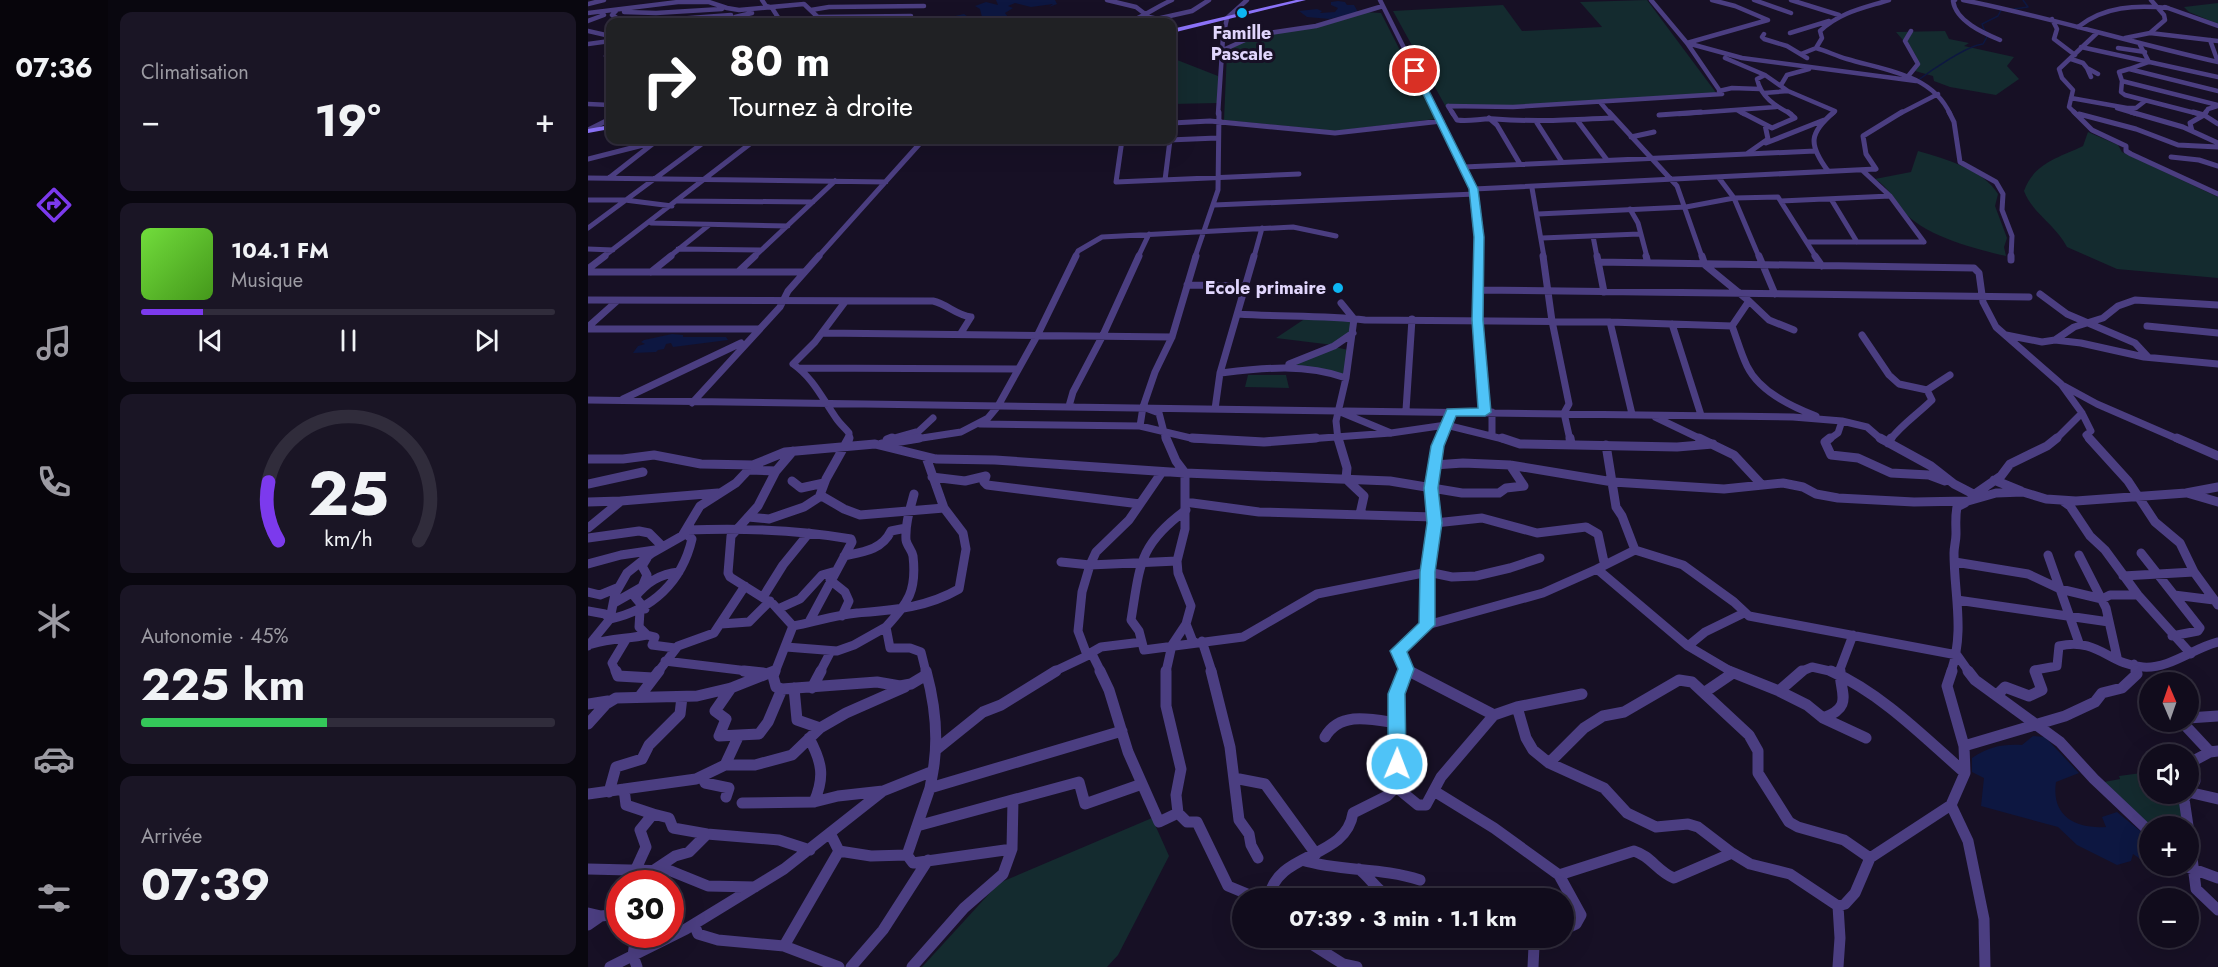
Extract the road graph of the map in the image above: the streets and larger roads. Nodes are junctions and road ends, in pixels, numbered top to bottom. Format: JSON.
{"nodes":[{"id":1,"x":604,"y":0,"type":"edge"},
{"id":2,"x":655,"y":0,"type":"edge"},
{"id":3,"x":716,"y":0,"type":"edge"},
{"id":4,"x":762,"y":0,"type":"edge"},
{"id":5,"x":815,"y":0,"type":"edge"},
{"id":6,"x":862,"y":0,"type":"edge"},
{"id":7,"x":895,"y":0,"type":"edge"},
{"id":8,"x":930,"y":0,"type":"edge"},
{"id":9,"x":1107,"y":0,"type":"edge"},
{"id":10,"x":1172,"y":0,"type":"edge"},
{"id":11,"x":1209,"y":0,"type":"edge"},
{"id":12,"x":1246,"y":0,"type":"edge"},
{"id":13,"x":1303,"y":0,"type":"edge"},
{"id":14,"x":1651,"y":0,"type":"edge"},
{"id":15,"x":1712,"y":0,"type":"edge"},
{"id":16,"x":1754,"y":0,"type":"edge"},
{"id":17,"x":1791,"y":0,"type":"edge"},
{"id":18,"x":1889,"y":0,"type":"edge"},
{"id":19,"x":1955,"y":0,"type":"edge"},
{"id":20,"x":1963,"y":0,"type":"edge"},
{"id":21,"x":2151,"y":1,"type":"edge"},
{"id":22,"x":710,"y":2,"type":"junction"},
{"id":23,"x":803,"y":2,"type":"edge"},
{"id":24,"x":678,"y":3,"type":"junction"},
{"id":25,"x":1381,"y":3,"type":"edge"},
{"id":26,"x":588,"y":6,"type":"edge"},
{"id":27,"x":638,"y":6,"type":"junction"},
{"id":28,"x":888,"y":6,"type":"junction"},
{"id":29,"x":924,"y":6,"type":"junction"},
{"id":30,"x":630,"y":7,"type":"junction"},
{"id":31,"x":853,"y":7,"type":"junction"},
{"id":32,"x":2156,"y":7,"type":"junction"},
{"id":33,"x":772,"y":8,"type":"junction"},
{"id":34,"x":2168,"y":8,"type":"junction"},
{"id":35,"x":727,"y":9,"type":"junction"},
{"id":36,"x":755,"y":9,"type":"junction"},
{"id":37,"x":690,"y":10,"type":"junction"},
{"id":38,"x":811,"y":10,"type":"junction"},
{"id":39,"x":614,"y":11,"type":"junction"},
{"id":40,"x":1146,"y":11,"type":"junction"},
{"id":41,"x":588,"y":13,"type":"edge"},
{"id":42,"x":1791,"y":13,"type":"dead end"},
{"id":43,"x":1839,"y":15,"type":"junction"},
{"id":44,"x":733,"y":16,"type":"junction"},
{"id":45,"x":911,"y":16,"type":"junction"},
{"id":46,"x":818,"y":17,"type":"joint"},
{"id":47,"x":620,"y":18,"type":"edge"},
{"id":48,"x":710,"y":18,"type":"edge"},
{"id":49,"x":721,"y":18,"type":"edge"},
{"id":50,"x":778,"y":18,"type":"edge"},
{"id":51,"x":909,"y":18,"type":"edge"},
{"id":52,"x":1139,"y":18,"type":"edge"},
{"id":53,"x":1158,"y":18,"type":"edge"},
{"id":54,"x":1166,"y":18,"type":"edge"},
{"id":55,"x":1227,"y":18,"type":"junction"},
{"id":56,"x":2052,"y":19,"type":"junction"},
{"id":57,"x":588,"y":21,"type":"edge"},
{"id":58,"x":1830,"y":21,"type":"junction"},
{"id":59,"x":2218,"y":26,"type":"edge"},
{"id":60,"x":2078,"y":27,"type":"junction"},
{"id":61,"x":1176,"y":30,"type":"edge"},
{"id":62,"x":588,"y":31,"type":"edge"},
{"id":63,"x":1911,"y":31,"type":"dead end"},
{"id":64,"x":1790,"y":33,"type":"dead end"},
{"id":65,"x":2097,"y":33,"type":"junction"},
{"id":66,"x":2150,"y":33,"type":"junction"},
{"id":67,"x":1764,"y":34,"type":"dead end"},
{"id":68,"x":606,"y":36,"type":"edge"},
{"id":69,"x":2112,"y":36,"type":"junction"},
{"id":70,"x":2122,"y":39,"type":"junction"},
{"id":71,"x":2000,"y":40,"type":"dead end"},
{"id":72,"x":606,"y":42,"type":"edge"},
{"id":73,"x":2211,"y":42,"type":"junction"},
{"id":74,"x":2218,"y":42,"type":"edge"},
{"id":75,"x":1687,"y":43,"type":"junction"},
{"id":76,"x":588,"y":44,"type":"edge"},
{"id":77,"x":2130,"y":45,"type":"junction"},
{"id":78,"x":2140,"y":45,"type":"junction"},
{"id":79,"x":2082,"y":47,"type":"junction"},
{"id":80,"x":2218,"y":47,"type":"edge"},
{"id":81,"x":1816,"y":48,"type":"junction"},
{"id":82,"x":1223,"y":50,"type":"junction"},
{"id":83,"x":1708,"y":50,"type":"junction"},
{"id":84,"x":2144,"y":51,"type":"junction"},
{"id":85,"x":2213,"y":53,"type":"junction"},
{"id":86,"x":1801,"y":54,"type":"junction"},
{"id":87,"x":2189,"y":55,"type":"junction"},
{"id":88,"x":2073,"y":57,"type":"junction"},
{"id":89,"x":1806,"y":58,"type":"dead end"},
{"id":90,"x":2218,"y":61,"type":"edge"},
{"id":91,"x":2149,"y":62,"type":"junction"},
{"id":92,"x":2087,"y":68,"type":"junction"},
{"id":93,"x":1809,"y":69,"type":"dead end"},
{"id":94,"x":2129,"y":69,"type":"junction"},
{"id":95,"x":1765,"y":74,"type":"junction"},
{"id":96,"x":2098,"y":74,"type":"dead end"},
{"id":97,"x":1909,"y":75,"type":"junction"},
{"id":98,"x":1787,"y":77,"type":"junction"},
{"id":99,"x":2091,"y":77,"type":"dead end"},
{"id":100,"x":2218,"y":77,"type":"edge"},
{"id":101,"x":2122,"y":81,"type":"junction"},
{"id":102,"x":1920,"y":82,"type":"junction"},
{"id":103,"x":1781,"y":86,"type":"junction"},
{"id":104,"x":2218,"y":90,"type":"edge"},
{"id":105,"x":1719,"y":91,"type":"junction"},
{"id":106,"x":1762,"y":91,"type":"junction"},
{"id":107,"x":1788,"y":91,"type":"junction"},
{"id":108,"x":2121,"y":92,"type":"junction"},
{"id":109,"x":1938,"y":94,"type":"junction"},
{"id":110,"x":2071,"y":98,"type":"junction"},
{"id":111,"x":2145,"y":101,"type":"junction"},
{"id":112,"x":1600,"y":102,"type":"junction"},
{"id":113,"x":588,"y":104,"type":"edge"},
{"id":114,"x":606,"y":105,"type":"edge"},
{"id":115,"x":2218,"y":106,"type":"edge"},
{"id":116,"x":1484,"y":107,"type":"junction"},
{"id":117,"x":1776,"y":107,"type":"junction"},
{"id":118,"x":2115,"y":107,"type":"junction"},
{"id":119,"x":1737,"y":110,"type":"junction"},
{"id":120,"x":2076,"y":113,"type":"junction"},
{"id":121,"x":1659,"y":115,"type":"dead end"},
{"id":122,"x":2204,"y":115,"type":"junction"},
{"id":123,"x":1613,"y":117,"type":"junction"},
{"id":124,"x":1490,"y":119,"type":"junction"},
{"id":125,"x":1576,"y":120,"type":"junction"},
{"id":126,"x":1824,"y":120,"type":"junction"},
{"id":127,"x":2085,"y":120,"type":"junction"},
{"id":128,"x":606,"y":121,"type":"edge"},
{"id":129,"x":1442,"y":121,"type":"junction"},
{"id":130,"x":1219,"y":122,"type":"junction"},
{"id":131,"x":1176,"y":123,"type":"edge"},
{"id":132,"x":1537,"y":123,"type":"junction"},
{"id":133,"x":1764,"y":124,"type":"junction"},
{"id":134,"x":2218,"y":124,"type":"edge"},
{"id":135,"x":606,"y":128,"type":"edge"},
{"id":136,"x":2134,"y":128,"type":"junction"},
{"id":137,"x":588,"y":131,"type":"edge"},
{"id":138,"x":2192,"y":131,"type":"junction"},
{"id":139,"x":1654,"y":132,"type":"dead end"},
{"id":140,"x":1631,"y":137,"type":"junction"},
{"id":141,"x":1217,"y":138,"type":"junction"},
{"id":142,"x":1176,"y":140,"type":"edge"},
{"id":143,"x":1767,"y":143,"type":"junction"},
{"id":144,"x":644,"y":144,"type":"edge"},
{"id":145,"x":651,"y":144,"type":"edge"},
{"id":146,"x":702,"y":144,"type":"edge"},
{"id":147,"x":751,"y":144,"type":"edge"},
{"id":148,"x":919,"y":144,"type":"edge"},
{"id":149,"x":1121,"y":144,"type":"edge"},
{"id":150,"x":1170,"y":144,"type":"edge"},
{"id":151,"x":2218,"y":145,"type":"edge"},
{"id":152,"x":1815,"y":151,"type":"junction"},
{"id":153,"x":1745,"y":154,"type":"junction"},
{"id":154,"x":2171,"y":157,"type":"dead end"},
{"id":155,"x":588,"y":159,"type":"edge"},
{"id":156,"x":1651,"y":159,"type":"junction"},
{"id":157,"x":1607,"y":160,"type":"junction"},
{"id":158,"x":1562,"y":162,"type":"junction"},
{"id":159,"x":1520,"y":164,"type":"junction"},
{"id":160,"x":2218,"y":166,"type":"edge"},
{"id":161,"x":1464,"y":167,"type":"junction"},
{"id":162,"x":1862,"y":170,"type":"junction"},
{"id":163,"x":1828,"y":171,"type":"junction"},
{"id":164,"x":1299,"y":174,"type":"dead end"},
{"id":165,"x":588,"y":178,"type":"edge"},
{"id":166,"x":609,"y":178,"type":"junction"},
{"id":167,"x":1219,"y":178,"type":"junction"},
{"id":168,"x":1719,"y":178,"type":"junction"},
{"id":169,"x":653,"y":180,"type":"junction"},
{"id":170,"x":703,"y":180,"type":"junction"},
{"id":171,"x":1165,"y":180,"type":"junction"},
{"id":172,"x":1670,"y":180,"type":"junction"},
{"id":173,"x":835,"y":181,"type":"junction"},
{"id":174,"x":886,"y":182,"type":"junction"},
{"id":175,"x":1532,"y":188,"type":"junction"},
{"id":176,"x":1474,"y":192,"type":"junction"},
{"id":177,"x":2218,"y":194,"type":"edge"},
{"id":178,"x":1890,"y":196,"type":"junction"},
{"id":179,"x":1734,"y":198,"type":"junction"},
{"id":180,"x":1831,"y":199,"type":"junction"},
{"id":181,"x":588,"y":200,"type":"edge"},
{"id":182,"x":625,"y":200,"type":"junction"},
{"id":183,"x":678,"y":201,"type":"junction"},
{"id":184,"x":1781,"y":201,"type":"junction"},
{"id":185,"x":813,"y":202,"type":"junction"},
{"id":186,"x":1214,"y":205,"type":"junction"},
{"id":187,"x":672,"y":206,"type":"junction"},
{"id":188,"x":1686,"y":207,"type":"junction"},
{"id":189,"x":1630,"y":209,"type":"junction"},
{"id":190,"x":1538,"y":214,"type":"junction"},
{"id":191,"x":588,"y":222,"type":"edge"},
{"id":192,"x":596,"y":222,"type":"junction"},
{"id":193,"x":651,"y":223,"type":"junction"},
{"id":194,"x":710,"y":225,"type":"junction"},
{"id":195,"x":788,"y":226,"type":"junction"},
{"id":196,"x":588,"y":228,"type":"edge"},
{"id":197,"x":1262,"y":228,"type":"junction"},
{"id":198,"x":1203,"y":231,"type":"junction"},
{"id":199,"x":1149,"y":234,"type":"junction"},
{"id":200,"x":1639,"y":234,"type":"junction"},
{"id":201,"x":1336,"y":236,"type":"dead end"},
{"id":202,"x":1593,"y":236,"type":"junction"},
{"id":203,"x":1542,"y":238,"type":"junction"},
{"id":204,"x":1807,"y":242,"type":"junction"},
{"id":205,"x":1857,"y":242,"type":"junction"},
{"id":206,"x":588,"y":249,"type":"edge"},
{"id":207,"x":678,"y":249,"type":"junction"},
{"id":208,"x":613,"y":250,"type":"junction"},
{"id":209,"x":761,"y":250,"type":"junction"},
{"id":210,"x":2011,"y":260,"type":"dead end"},
{"id":211,"x":1598,"y":262,"type":"junction"},
{"id":212,"x":1648,"y":263,"type":"junction"},
{"id":213,"x":1704,"y":265,"type":"junction"},
{"id":214,"x":1764,"y":265,"type":"junction"},
{"id":215,"x":1822,"y":267,"type":"junction"},
{"id":216,"x":588,"y":271,"type":"edge"},
{"id":217,"x":739,"y":271,"type":"junction"},
{"id":218,"x":651,"y":272,"type":"junction"},
{"id":219,"x":803,"y":272,"type":"junction"},
{"id":220,"x":1188,"y":285,"type":"junction"},
{"id":221,"x":1246,"y":286,"type":"junction"},
{"id":222,"x":1477,"y":290,"type":"junction"},
{"id":223,"x":1548,"y":291,"type":"junction"},
{"id":224,"x":1604,"y":292,"type":"junction"},
{"id":225,"x":1740,"y":292,"type":"junction"},
{"id":226,"x":1775,"y":294,"type":"junction"},
{"id":227,"x":2040,"y":294,"type":"dead end"},
{"id":228,"x":1983,"y":297,"type":"junction"},
{"id":229,"x":2029,"y":297,"type":"dead end"},
{"id":230,"x":588,"y":300,"type":"edge"},
{"id":231,"x":617,"y":301,"type":"junction"},
{"id":232,"x":1749,"y":301,"type":"junction"},
{"id":233,"x":783,"y":302,"type":"junction"},
{"id":234,"x":845,"y":302,"type":"junction"},
{"id":235,"x":1341,"y":303,"type":"dead end"},
{"id":236,"x":2218,"y":305,"type":"edge"},
{"id":237,"x":1238,"y":314,"type":"junction"},
{"id":238,"x":1354,"y":319,"type":"junction"},
{"id":239,"x":1412,"y":319,"type":"junction"},
{"id":240,"x":1477,"y":320,"type":"junction"},
{"id":241,"x":1552,"y":321,"type":"junction"},
{"id":242,"x":1610,"y":322,"type":"junction"},
{"id":243,"x":2091,"y":323,"type":"junction"},
{"id":244,"x":1672,"y":324,"type":"junction"},
{"id":245,"x":1732,"y":326,"type":"junction"},
{"id":246,"x":2147,"y":326,"type":"dead end"},
{"id":247,"x":588,"y":328,"type":"edge"},
{"id":248,"x":758,"y":329,"type":"junction"},
{"id":249,"x":1794,"y":330,"type":"dead end"},
{"id":250,"x":822,"y":333,"type":"junction"},
{"id":251,"x":961,"y":333,"type":"junction"},
{"id":252,"x":1353,"y":333,"type":"junction"},
{"id":253,"x":2218,"y":333,"type":"edge"},
{"id":254,"x":1038,"y":334,"type":"junction"},
{"id":255,"x":1103,"y":335,"type":"junction"},
{"id":256,"x":1862,"y":335,"type":"dead end"},
{"id":257,"x":2006,"y":335,"type":"junction"},
{"id":258,"x":1172,"y":337,"type":"junction"},
{"id":259,"x":747,"y":340,"type":"junction"},
{"id":260,"x":2055,"y":340,"type":"junction"},
{"id":261,"x":2148,"y":357,"type":"junction"},
{"id":262,"x":2218,"y":364,"type":"edge"},
{"id":263,"x":1287,"y":365,"type":"junction"},
{"id":264,"x":799,"y":368,"type":"junction"},
{"id":265,"x":1018,"y":369,"type":"junction"},
{"id":266,"x":1220,"y":373,"type":"junction"},
{"id":267,"x":1950,"y":375,"type":"dead end"},
{"id":268,"x":1346,"y":378,"type":"junction"},
{"id":269,"x":2061,"y":384,"type":"junction"},
{"id":270,"x":1927,"y":390,"type":"junction"},
{"id":271,"x":588,"y":400,"type":"edge"},
{"id":272,"x":618,"y":401,"type":"junction"},
{"id":273,"x":692,"y":403,"type":"junction"},
{"id":274,"x":830,"y":405,"type":"junction"},
{"id":275,"x":998,"y":406,"type":"junction"},
{"id":276,"x":1069,"y":406,"type":"junction"},
{"id":277,"x":1143,"y":407,"type":"junction"},
{"id":278,"x":1215,"y":409,"type":"junction"},
{"id":279,"x":1406,"y":410,"type":"junction"},
{"id":280,"x":1338,"y":411,"type":"junction"},
{"id":281,"x":1101,"y":412,"type":"dead end"},
{"id":282,"x":1452,"y":412,"type":"junction"},
{"id":283,"x":1488,"y":412,"type":"junction"},
{"id":284,"x":1564,"y":413,"type":"junction"},
{"id":285,"x":2082,"y":413,"type":"junction"},
{"id":286,"x":1632,"y":414,"type":"junction"},
{"id":287,"x":1651,"y":414,"type":"junction"},
{"id":288,"x":1701,"y":415,"type":"junction"},
{"id":289,"x":933,"y":418,"type":"dead end"},
{"id":290,"x":1824,"y":419,"type":"junction"},
{"id":291,"x":1842,"y":421,"type":"junction"},
{"id":292,"x":980,"y":424,"type":"junction"},
{"id":293,"x":1446,"y":425,"type":"junction"},
{"id":294,"x":1140,"y":426,"type":"junction"},
{"id":295,"x":1163,"y":431,"type":"junction"},
{"id":296,"x":1392,"y":433,"type":"junction"},
{"id":297,"x":1492,"y":435,"type":"junction"},
{"id":298,"x":1337,"y":436,"type":"junction"},
{"id":299,"x":1888,"y":443,"type":"junction"},
{"id":300,"x":876,"y":444,"type":"junction"},
{"id":301,"x":1571,"y":444,"type":"junction"},
{"id":302,"x":1713,"y":444,"type":"junction"},
{"id":303,"x":1606,"y":445,"type":"junction"},
{"id":304,"x":847,"y":447,"type":"junction"},
{"id":305,"x":793,"y":451,"type":"junction"},
{"id":306,"x":2218,"y":456,"type":"edge"},
{"id":307,"x":927,"y":457,"type":"junction"},
{"id":308,"x":588,"y":459,"type":"edge"},
{"id":309,"x":1434,"y":465,"type":"junction"},
{"id":310,"x":1510,"y":465,"type":"junction"},
{"id":311,"x":751,"y":467,"type":"junction"},
{"id":312,"x":776,"y":471,"type":"junction"},
{"id":313,"x":1162,"y":471,"type":"junction"},
{"id":314,"x":643,"y":472,"type":"dead end"},
{"id":315,"x":1185,"y":473,"type":"junction"},
{"id":316,"x":932,"y":477,"type":"junction"},
{"id":317,"x":1346,"y":478,"type":"junction"},
{"id":318,"x":1994,"y":480,"type":"junction"},
{"id":319,"x":792,"y":482,"type":"dead end"},
{"id":320,"x":1613,"y":482,"type":"junction"},
{"id":321,"x":824,"y":483,"type":"junction"},
{"id":322,"x":588,"y":484,"type":"edge"},
{"id":323,"x":1953,"y":484,"type":"junction"},
{"id":324,"x":1761,"y":485,"type":"junction"},
{"id":325,"x":2218,"y":487,"type":"edge"},
{"id":326,"x":1431,"y":488,"type":"junction"},
{"id":327,"x":2023,"y":492,"type":"junction"},
{"id":328,"x":720,"y":493,"type":"junction"},
{"id":329,"x":2186,"y":493,"type":"junction"},
{"id":330,"x":914,"y":494,"type":"dead end"},
{"id":331,"x":821,"y":496,"type":"junction"},
{"id":332,"x":1974,"y":497,"type":"junction"},
{"id":333,"x":2138,"y":497,"type":"junction"},
{"id":334,"x":621,"y":501,"type":"junction"},
{"id":335,"x":2062,"y":501,"type":"junction"},
{"id":336,"x":588,"y":502,"type":"edge"},
{"id":337,"x":2218,"y":502,"type":"edge"},
{"id":338,"x":1140,"y":504,"type":"junction"},
{"id":339,"x":1185,"y":506,"type":"junction"},
{"id":340,"x":944,"y":508,"type":"junction"},
{"id":341,"x":910,"y":512,"type":"junction"},
{"id":342,"x":1360,"y":514,"type":"junction"},
{"id":343,"x":748,"y":517,"type":"junction"},
{"id":344,"x":1434,"y":520,"type":"junction"},
{"id":345,"x":588,"y":527,"type":"edge"},
{"id":346,"x":737,"y":528,"type":"junction"},
{"id":347,"x":906,"y":528,"type":"junction"},
{"id":348,"x":686,"y":531,"type":"junction"},
{"id":349,"x":810,"y":533,"type":"junction"},
{"id":350,"x":588,"y":538,"type":"edge"},
{"id":351,"x":657,"y":550,"type":"junction"},
{"id":352,"x":1635,"y":550,"type":"junction"},
{"id":353,"x":2141,"y":553,"type":"dead end"},
{"id":354,"x":2048,"y":555,"type":"dead end"},
{"id":355,"x":2079,"y":555,"type":"dead end"},
{"id":356,"x":844,"y":556,"type":"junction"},
{"id":357,"x":1540,"y":558,"type":"dead end"},
{"id":358,"x":1177,"y":561,"type":"junction"},
{"id":359,"x":1061,"y":562,"type":"dead end"},
{"id":360,"x":1955,"y":562,"type":"junction"},
{"id":361,"x":1142,"y":563,"type":"junction"},
{"id":362,"x":588,"y":564,"type":"edge"},
{"id":363,"x":1090,"y":565,"type":"junction"},
{"id":364,"x":1600,"y":565,"type":"junction"},
{"id":365,"x":645,"y":571,"type":"junction"},
{"id":366,"x":836,"y":571,"type":"junction"},
{"id":367,"x":679,"y":572,"type":"junction"},
{"id":368,"x":1428,"y":572,"type":"junction"},
{"id":369,"x":2194,"y":572,"type":"junction"},
{"id":370,"x":663,"y":574,"type":"junction"},
{"id":371,"x":2158,"y":575,"type":"junction"},
{"id":372,"x":2123,"y":576,"type":"junction"},
{"id":373,"x":830,"y":580,"type":"junction"},
{"id":374,"x":745,"y":586,"type":"junction"},
{"id":375,"x":642,"y":587,"type":"junction"},
{"id":376,"x":617,"y":588,"type":"junction"},
{"id":377,"x":2060,"y":589,"type":"junction"},
{"id":378,"x":588,"y":592,"type":"edge"},
{"id":379,"x":2138,"y":595,"type":"junction"},
{"id":380,"x":2174,"y":595,"type":"junction"},
{"id":381,"x":766,"y":599,"type":"junction"},
{"id":382,"x":2102,"y":599,"type":"junction"},
{"id":383,"x":1957,"y":600,"type":"junction"},
{"id":384,"x":2216,"y":602,"type":"edge"},
{"id":385,"x":614,"y":605,"type":"junction"},
{"id":386,"x":780,"y":608,"type":"junction"},
{"id":387,"x":902,"y":609,"type":"junction"},
{"id":388,"x":642,"y":610,"type":"junction"},
{"id":389,"x":588,"y":611,"type":"edge"},
{"id":390,"x":1744,"y":613,"type":"junction"},
{"id":391,"x":842,"y":616,"type":"junction"},
{"id":392,"x":2069,"y":618,"type":"junction"},
{"id":393,"x":610,"y":619,"type":"junction"},
{"id":394,"x":809,"y":622,"type":"junction"},
{"id":395,"x":2109,"y":622,"type":"junction"},
{"id":396,"x":721,"y":624,"type":"junction"},
{"id":397,"x":1186,"y":624,"type":"junction"},
{"id":398,"x":1427,"y":625,"type":"junction"},
{"id":399,"x":793,"y":626,"type":"junction"},
{"id":400,"x":886,"y":627,"type":"junction"},
{"id":401,"x":647,"y":635,"type":"junction"},
{"id":402,"x":1853,"y":635,"type":"junction"},
{"id":403,"x":2172,"y":636,"type":"junction"},
{"id":404,"x":627,"y":638,"type":"junction"},
{"id":405,"x":1198,"y":641,"type":"junction"},
{"id":406,"x":1142,"y":642,"type":"junction"},
{"id":407,"x":2218,"y":642,"type":"edge"},
{"id":408,"x":2079,"y":643,"type":"junction"},
{"id":409,"x":1172,"y":645,"type":"junction"},
{"id":410,"x":589,"y":646,"type":"edge"},
{"id":411,"x":786,"y":646,"type":"junction"},
{"id":412,"x":1688,"y":646,"type":"junction"},
{"id":413,"x":675,"y":648,"type":"junction"},
{"id":414,"x":831,"y":651,"type":"junction"},
{"id":415,"x":1089,"y":654,"type":"junction"},
{"id":416,"x":2191,"y":654,"type":"junction"},
{"id":417,"x":1957,"y":655,"type":"junction"},
{"id":418,"x":2117,"y":657,"type":"junction"},
{"id":419,"x":666,"y":661,"type":"junction"},
{"id":420,"x":2134,"y":664,"type":"junction"},
{"id":421,"x":1406,"y":669,"type":"junction"},
{"id":422,"x":776,"y":670,"type":"junction"},
{"id":423,"x":765,"y":673,"type":"junction"},
{"id":424,"x":1733,"y":673,"type":"junction"},
{"id":425,"x":1839,"y":673,"type":"junction"},
{"id":426,"x":926,"y":675,"type":"junction"},
{"id":427,"x":653,"y":678,"type":"junction"},
{"id":428,"x":910,"y":684,"type":"junction"},
{"id":429,"x":731,"y":688,"type":"junction"},
{"id":430,"x":813,"y":688,"type":"junction"},
{"id":431,"x":788,"y":689,"type":"junction"},
{"id":432,"x":1779,"y":691,"type":"junction"},
{"id":433,"x":1705,"y":692,"type":"junction"},
{"id":434,"x":1582,"y":694,"type":"dead end"},
{"id":435,"x":1996,"y":695,"type":"junction"},
{"id":436,"x":640,"y":696,"type":"junction"},
{"id":437,"x":682,"y":697,"type":"junction"},
{"id":438,"x":611,"y":700,"type":"junction"},
{"id":439,"x":588,"y":704,"type":"edge"},
{"id":440,"x":1517,"y":707,"type":"junction"},
{"id":441,"x":1494,"y":715,"type":"junction"},
{"id":442,"x":2218,"y":716,"type":"edge"},
{"id":443,"x":2199,"y":717,"type":"edge"},
{"id":444,"x":1823,"y":718,"type":"junction"},
{"id":445,"x":1396,"y":723,"type":"junction"},
{"id":446,"x":588,"y":724,"type":"edge"},
{"id":447,"x":2038,"y":726,"type":"junction"},
{"id":448,"x":820,"y":728,"type":"junction"},
{"id":449,"x":1122,"y":731,"type":"junction"},
{"id":450,"x":2193,"y":732,"type":"edge"},
{"id":451,"x":739,"y":735,"type":"junction"},
{"id":452,"x":1325,"y":737,"type":"dead end"},
{"id":453,"x":809,"y":738,"type":"junction"},
{"id":454,"x":1866,"y":738,"type":"dead end"},
{"id":455,"x":1964,"y":746,"type":"junction"},
{"id":456,"x":937,"y":749,"type":"junction"},
{"id":457,"x":2214,"y":751,"type":"edge"},
{"id":458,"x":2199,"y":758,"type":"edge"},
{"id":459,"x":1549,"y":763,"type":"junction"},
{"id":460,"x":725,"y":765,"type":"junction"},
{"id":461,"x":933,"y":771,"type":"junction"},
{"id":462,"x":1965,"y":773,"type":"junction"},
{"id":463,"x":703,"y":776,"type":"junction"},
{"id":464,"x":1234,"y":778,"type":"junction"},
{"id":465,"x":1142,"y":784,"type":"junction"},
{"id":466,"x":1396,"y":787,"type":"junction"},
{"id":467,"x":930,"y":788,"type":"junction"},
{"id":468,"x":624,"y":789,"type":"junction"},
{"id":469,"x":1434,"y":790,"type":"junction"},
{"id":470,"x":883,"y":791,"type":"junction"},
{"id":471,"x":609,"y":792,"type":"junction"},
{"id":472,"x":588,"y":794,"type":"edge"},
{"id":473,"x":2199,"y":795,"type":"edge"},
{"id":474,"x":726,"y":797,"type":"dead end"},
{"id":475,"x":2218,"y":799,"type":"edge"},
{"id":476,"x":1013,"y":800,"type":"junction"},
{"id":477,"x":814,"y":802,"type":"junction"},
{"id":478,"x":742,"y":803,"type":"dead end"},
{"id":479,"x":1951,"y":805,"type":"junction"},
{"id":480,"x":1178,"y":813,"type":"junction"},
{"id":481,"x":653,"y":814,"type":"junction"},
{"id":482,"x":2139,"y":822,"type":"edge"},
{"id":483,"x":917,"y":826,"type":"junction"},
{"id":484,"x":830,"y":833,"type":"junction"},
{"id":485,"x":707,"y":834,"type":"junction"},
{"id":486,"x":1012,"y":849,"type":"junction"},
{"id":487,"x":810,"y":850,"type":"junction"},
{"id":488,"x":839,"y":851,"type":"junction"},
{"id":489,"x":1732,"y":853,"type":"junction"},
{"id":490,"x":1316,"y":854,"type":"junction"},
{"id":491,"x":907,"y":855,"type":"junction"},
{"id":492,"x":1258,"y":858,"type":"dead end"},
{"id":493,"x":1870,"y":858,"type":"junction"},
{"id":494,"x":928,"y":860,"type":"junction"},
{"id":495,"x":1302,"y":860,"type":"junction"},
{"id":496,"x":588,"y":869,"type":"edge"},
{"id":497,"x":1358,"y":869,"type":"junction"},
{"id":498,"x":612,"y":870,"type":"edge"},
{"id":499,"x":635,"y":870,"type":"edge"},
{"id":500,"x":653,"y":870,"type":"edge"},
{"id":501,"x":2199,"y":871,"type":"edge"},
{"id":502,"x":684,"y":875,"type":"edge"},
{"id":503,"x":1559,"y":875,"type":"junction"},
{"id":504,"x":2192,"y":876,"type":"edge"},
{"id":505,"x":2218,"y":878,"type":"edge"},
{"id":506,"x":1420,"y":880,"type":"dead end"},
{"id":507,"x":757,"y":887,"type":"junction"},
{"id":508,"x":1233,"y":888,"type":"edge"},
{"id":509,"x":1271,"y":888,"type":"edge"},
{"id":510,"x":1378,"y":888,"type":"edge"},
{"id":511,"x":1566,"y":888,"type":"edge"},
{"id":512,"x":1574,"y":902,"type":"edge"},
{"id":513,"x":1838,"y":906,"type":"junction"},
{"id":514,"x":2218,"y":910,"type":"edge"},
{"id":515,"x":588,"y":914,"type":"edge"},
{"id":516,"x":602,"y":916,"type":"junction"},
{"id":517,"x":606,"y":916,"type":"edge"},
{"id":518,"x":694,"y":924,"type":"junction"},
{"id":519,"x":588,"y":925,"type":"edge"},
{"id":520,"x":1574,"y":925,"type":"edge"},
{"id":521,"x":784,"y":946,"type":"junction"},
{"id":522,"x":1318,"y":948,"type":"edge"},
{"id":523,"x":1534,"y":948,"type":"edge"},
{"id":524,"x":635,"y":962,"type":"edge"},
{"id":525,"x":834,"y":966,"type":"edge"},
{"id":526,"x":610,"y":967,"type":"edge"},
{"id":527,"x":850,"y":967,"type":"edge"},
{"id":528,"x":912,"y":967,"type":"edge"},
{"id":529,"x":1357,"y":967,"type":"edge"},
{"id":530,"x":1533,"y":967,"type":"edge"},
{"id":531,"x":1838,"y":967,"type":"edge"},
{"id":532,"x":1985,"y":967,"type":"edge"}],
"edges":[{"from":1,"to":26,"type":"street"},
{"from":2,"to":27,"type":"street"},
{"from":3,"to":22,"type":"street"},
{"from":4,"to":33,"type":"street"},
{"from":5,"to":23,"type":"street"},
{"from":6,"to":31,"type":"street"},
{"from":7,"to":28,"type":"street"},
{"from":8,"to":29,"type":"street"},
{"from":9,"to":40,"type":"street"},
{"from":10,"to":40,"type":"street"},
{"from":11,"to":54,"type":"street"},
{"from":12,"to":55,"type":"street"},
{"from":13,"to":55,"type":"street"},
{"from":14,"to":75,"type":"street"},
{"from":15,"to":75,"type":"street"},
{"from":16,"to":42,"type":"street"},
{"from":17,"to":43,"type":"street"},
{"from":18,"to":43,"type":"street"},
{"from":19,"to":71,"type":"street"},
{"from":20,"to":56,"type":"street"},
{"from":21,"to":32,"type":"street"},
{"from":21,"to":34,"type":"street"},
{"from":22,"to":24,"type":"street"},
{"from":22,"to":35,"type":"street"},
{"from":23,"to":33,"type":"street"},
{"from":23,"to":38,"type":"street"},
{"from":24,"to":27,"type":"street"},
{"from":24,"to":37,"type":"street"},
{"from":25,"to":82,"type":"street"},
{"from":25,"to":129,"type":"street"},
{"from":26,"to":30,"type":"street"},
{"from":27,"to":30,"type":"street"},
{"from":28,"to":29,"type":"street"},
{"from":28,"to":31,"type":"street"},
{"from":29,"to":45,"type":"street"},
{"from":30,"to":39,"type":"street"},
{"from":31,"to":38,"type":"street"},
{"from":32,"to":34,"type":"street"},
{"from":32,"to":60,"type":"street"},
{"from":32,"to":66,"type":"street"},
{"from":33,"to":36,"type":"street"},
{"from":33,"to":50,"type":"street"},
{"from":34,"to":59,"type":"street"},
{"from":35,"to":36,"type":"street"},
{"from":35,"to":37,"type":"street"},
{"from":35,"to":44,"type":"street"},
{"from":36,"to":44,"type":"street"},
{"from":37,"to":39,"type":"street"},
{"from":38,"to":46,"type":"street"},
{"from":39,"to":41,"type":"street"},
{"from":39,"to":47,"type":"street"},
{"from":39,"to":57,"type":"street"},
{"from":40,"to":52,"type":"street"},
{"from":40,"to":53,"type":"street"},
{"from":43,"to":58,"type":"street"},
{"from":44,"to":48,"type":"street"},
{"from":44,"to":49,"type":"street"},
{"from":45,"to":46,"type":"street"},
{"from":45,"to":51,"type":"street"},
{"from":55,"to":61,"type":"street"},
{"from":55,"to":82,"type":"street"},
{"from":56,"to":60,"type":"street"},
{"from":56,"to":88,"type":"street"},
{"from":58,"to":64,"type":"street"},
{"from":58,"to":81,"type":"street"},
{"from":60,"to":65,"type":"street"},
{"from":62,"to":68,"type":"street"},
{"from":63,"to":97,"type":"street"},
{"from":65,"to":69,"type":"street"},
{"from":65,"to":79,"type":"street"},
{"from":66,"to":70,"type":"street"},
{"from":66,"to":73,"type":"street"},
{"from":67,"to":86,"type":"street"},
{"from":69,"to":70,"type":"street"},
{"from":69,"to":77,"type":"street"},
{"from":70,"to":78,"type":"street"},
{"from":72,"to":76,"type":"street"},
{"from":73,"to":74,"type":"street"},
{"from":73,"to":80,"type":"street"},
{"from":73,"to":85,"type":"street"},
{"from":75,"to":83,"type":"street"},
{"from":75,"to":105,"type":"street"},
{"from":77,"to":84,"type":"street"},
{"from":77,"to":84,"type":"street"},
{"from":78,"to":84,"type":"street"},
{"from":78,"to":87,"type":"street"},
{"from":79,"to":88,"type":"street"},
{"from":79,"to":91,"type":"street"},
{"from":81,"to":86,"type":"street"},
{"from":81,"to":97,"type":"street"},
{"from":82,"to":130,"type":"street"},
{"from":83,"to":95,"type":"street"},
{"from":83,"to":102,"type":"street"},
{"from":84,"to":91,"type":"street"},
{"from":85,"to":87,"type":"street"},
{"from":85,"to":90,"type":"street"},
{"from":86,"to":89,"type":"street"},
{"from":87,"to":90,"type":"street"},
{"from":88,"to":92,"type":"street"},
{"from":88,"to":110,"type":"street"},
{"from":91,"to":94,"type":"street"},
{"from":91,"to":100,"type":"street"},
{"from":92,"to":96,"type":"street"},
{"from":92,"to":99,"type":"street"},
{"from":93,"to":98,"type":"street"},
{"from":94,"to":101,"type":"street"},
{"from":94,"to":104,"type":"street"},
{"from":95,"to":98,"type":"street"},
{"from":95,"to":103,"type":"street"},
{"from":95,"to":106,"type":"street"},
{"from":97,"to":102,"type":"street"},
{"from":98,"to":103,"type":"street"},
{"from":101,"to":108,"type":"street"},
{"from":101,"to":115,"type":"street"},
{"from":102,"to":109,"type":"street"},
{"from":103,"to":107,"type":"street"},
{"from":105,"to":106,"type":"street"},
{"from":105,"to":112,"type":"street"},
{"from":106,"to":107,"type":"street"},
{"from":106,"to":117,"type":"street"},
{"from":107,"to":126,"type":"street"},
{"from":108,"to":111,"type":"street"},
{"from":108,"to":118,"type":"street"},
{"from":109,"to":162,"type":"street"},
{"from":109,"to":210,"type":"street"},
{"from":110,"to":118,"type":"street"},
{"from":110,"to":120,"type":"street"},
{"from":111,"to":118,"type":"street"},
{"from":111,"to":122,"type":"street"},
{"from":112,"to":116,"type":"street"},
{"from":112,"to":123,"type":"street"},
{"from":113,"to":114,"type":"street"},
{"from":115,"to":122,"type":"street"},
{"from":116,"to":124,"type":"street"},
{"from":116,"to":124,"type":"street"},
{"from":117,"to":119,"type":"street"},
{"from":117,"to":133,"type":"street"},
{"from":118,"to":138,"type":"street"},
{"from":119,"to":121,"type":"street"},
{"from":119,"to":133,"type":"street"},
{"from":120,"to":127,"type":"street"},
{"from":120,"to":136,"type":"street"},
{"from":122,"to":134,"type":"street"},
{"from":122,"to":138,"type":"street"},
{"from":123,"to":125,"type":"street"},
{"from":123,"to":140,"type":"street"},
{"from":124,"to":132,"type":"street"},
{"from":124,"to":159,"type":"street"},
{"from":125,"to":132,"type":"street"},
{"from":125,"to":157,"type":"street"},
{"from":126,"to":143,"type":"street"},
{"from":126,"to":152,"type":"street"},
{"from":127,"to":136,"type":"street"},
{"from":127,"to":177,"type":"street"},
{"from":128,"to":137,"type":"street"},
{"from":129,"to":130,"type":"street"},
{"from":129,"to":161,"type":"street"},
{"from":130,"to":131,"type":"street"},
{"from":130,"to":141,"type":"street"},
{"from":132,"to":158,"type":"street"},
{"from":133,"to":143,"type":"street"},
{"from":135,"to":137,"type":"street"},
{"from":136,"to":151,"type":"street"},
{"from":138,"to":151,"type":"street"},
{"from":139,"to":140,"type":"street"},
{"from":140,"to":156,"type":"street"},
{"from":141,"to":142,"type":"street"},
{"from":141,"to":167,"type":"street"},
{"from":143,"to":153,"type":"street"},
{"from":144,"to":155,"type":"street"},
{"from":145,"to":166,"type":"street"},
{"from":146,"to":169,"type":"street"},
{"from":147,"to":170,"type":"street"},
{"from":148,"to":174,"type":"street"},
{"from":149,"to":171,"type":"street"},
{"from":150,"to":171,"type":"street"},
{"from":152,"to":153,"type":"street"},
{"from":152,"to":163,"type":"street"},
{"from":153,"to":156,"type":"street"},
{"from":154,"to":160,"type":"street"},
{"from":156,"to":157,"type":"street"},
{"from":156,"to":172,"type":"street"},
{"from":157,"to":158,"type":"street"},
{"from":158,"to":159,"type":"street"},
{"from":159,"to":161,"type":"street"},
{"from":161,"to":176,"type":"street"},
{"from":162,"to":163,"type":"street"},
{"from":162,"to":178,"type":"street"},
{"from":163,"to":168,"type":"street"},
{"from":164,"to":167,"type":"street"},
{"from":165,"to":166,"type":"street"},
{"from":166,"to":169,"type":"street"},
{"from":167,"to":171,"type":"street"},
{"from":167,"to":186,"type":"street"},
{"from":168,"to":172,"type":"street"},
{"from":168,"to":179,"type":"street"},
{"from":169,"to":170,"type":"street"},
{"from":169,"to":182,"type":"street"},
{"from":170,"to":173,"type":"street"},
{"from":170,"to":183,"type":"street"},
{"from":172,"to":175,"type":"street"},
{"from":172,"to":188,"type":"street"},
{"from":173,"to":174,"type":"street"},
{"from":173,"to":185,"type":"street"},
{"from":174,"to":219,"type":"street"},
{"from":175,"to":176,"type":"street"},
{"from":175,"to":190,"type":"street"},
{"from":176,"to":186,"type":"street"},
{"from":176,"to":222,"type":"street"},
{"from":178,"to":180,"type":"street"},
{"from":178,"to":205,"type":"street"},
{"from":179,"to":184,"type":"street"},
{"from":179,"to":188,"type":"street"},
{"from":179,"to":214,"type":"street"},
{"from":180,"to":184,"type":"street"},
{"from":180,"to":205,"type":"street"},
{"from":181,"to":182,"type":"street"},
{"from":182,"to":187,"type":"street"},
{"from":182,"to":192,"type":"street"},
{"from":183,"to":185,"type":"street"},
{"from":183,"to":187,"type":"street"},
{"from":184,"to":204,"type":"street"},
{"from":185,"to":195,"type":"street"},
{"from":186,"to":198,"type":"street"},
{"from":187,"to":193,"type":"street"},
{"from":188,"to":189,"type":"street"},
{"from":188,"to":213,"type":"street"},
{"from":189,"to":190,"type":"street"},
{"from":189,"to":200,"type":"street"},
{"from":190,"to":203,"type":"street"},
{"from":191,"to":192,"type":"street"},
{"from":192,"to":196,"type":"street"},
{"from":193,"to":194,"type":"street"},
{"from":193,"to":208,"type":"street"},
{"from":194,"to":195,"type":"street"},
{"from":194,"to":207,"type":"street"},
{"from":195,"to":209,"type":"street"},
{"from":197,"to":198,"type":"street"},
{"from":197,"to":201,"type":"street"},
{"from":197,"to":221,"type":"street"},
{"from":198,"to":199,"type":"street"},
{"from":198,"to":220,"type":"street"},
{"from":199,"to":254,"type":"street"},
{"from":199,"to":255,"type":"street"},
{"from":200,"to":202,"type":"street"},
{"from":200,"to":212,"type":"street"},
{"from":202,"to":203,"type":"street"},
{"from":202,"to":211,"type":"street"},
{"from":203,"to":223,"type":"street"},
{"from":204,"to":205,"type":"street"},
{"from":204,"to":215,"type":"street"},
{"from":206,"to":208,"type":"street"},
{"from":207,"to":209,"type":"street"},
{"from":207,"to":218,"type":"street"},
{"from":208,"to":216,"type":"street"},
{"from":209,"to":217,"type":"street"},
{"from":211,"to":212,"type":"street"},
{"from":211,"to":224,"type":"street"},
{"from":212,"to":213,"type":"street"},
{"from":213,"to":214,"type":"street"},
{"from":213,"to":225,"type":"street"},
{"from":214,"to":215,"type":"street"},
{"from":214,"to":226,"type":"street"},
{"from":215,"to":228,"type":"street"},
{"from":216,"to":218,"type":"street"},
{"from":217,"to":218,"type":"street"},
{"from":217,"to":219,"type":"street"},
{"from":219,"to":233,"type":"street"},
{"from":220,"to":221,"type":"street"},
{"from":220,"to":258,"type":"street"},
{"from":221,"to":237,"type":"street"},
{"from":222,"to":223,"type":"street"},
{"from":222,"to":240,"type":"street"},
{"from":223,"to":224,"type":"street"},
{"from":223,"to":241,"type":"street"},
{"from":224,"to":225,"type":"street"},
{"from":225,"to":226,"type":"street"},
{"from":225,"to":232,"type":"street"},
{"from":226,"to":228,"type":"street"},
{"from":227,"to":243,"type":"street"},
{"from":228,"to":229,"type":"street"},
{"from":228,"to":257,"type":"street"},
{"from":230,"to":231,"type":"street"},
{"from":231,"to":233,"type":"street"},
{"from":231,"to":247,"type":"street"},
{"from":232,"to":245,"type":"street"},
{"from":232,"to":249,"type":"street"},
{"from":233,"to":234,"type":"street"},
{"from":233,"to":248,"type":"street"},
{"from":234,"to":250,"type":"street"},
{"from":234,"to":251,"type":"street"},
{"from":235,"to":238,"type":"street"},
{"from":236,"to":243,"type":"street"},
{"from":237,"to":238,"type":"street"},
{"from":237,"to":266,"type":"street"},
{"from":238,"to":239,"type":"street"},
{"from":238,"to":252,"type":"street"},
{"from":239,"to":240,"type":"street"},
{"from":239,"to":279,"type":"street"},
{"from":240,"to":241,"type":"street"},
{"from":240,"to":283,"type":"street"},
{"from":241,"to":242,"type":"street"},
{"from":241,"to":284,"type":"street"},
{"from":242,"to":244,"type":"street"},
{"from":242,"to":286,"type":"street"},
{"from":243,"to":260,"type":"street"},
{"from":243,"to":261,"type":"street"},
{"from":244,"to":245,"type":"street"},
{"from":244,"to":288,"type":"street"},
{"from":245,"to":290,"type":"street"},
{"from":246,"to":253,"type":"street"},
{"from":247,"to":248,"type":"street"},
{"from":248,"to":259,"type":"street"},
{"from":250,"to":251,"type":"street"},
{"from":250,"to":264,"type":"street"},
{"from":251,"to":254,"type":"street"},
{"from":252,"to":263,"type":"street"},
{"from":252,"to":268,"type":"street"},
{"from":254,"to":255,"type":"street"},
{"from":254,"to":265,"type":"street"},
{"from":255,"to":258,"type":"street"},
{"from":255,"to":276,"type":"street"},
{"from":256,"to":270,"type":"street"},
{"from":257,"to":260,"type":"street"},
{"from":257,"to":269,"type":"street"},
{"from":258,"to":277,"type":"street"},
{"from":259,"to":272,"type":"street"},
{"from":259,"to":273,"type":"street"},
{"from":260,"to":261,"type":"street"},
{"from":261,"to":262,"type":"street"},
{"from":263,"to":266,"type":"street"},
{"from":263,"to":268,"type":"street"},
{"from":264,"to":265,"type":"street"},
{"from":264,"to":274,"type":"street"},
{"from":265,"to":275,"type":"street"},
{"from":266,"to":278,"type":"street"},
{"from":267,"to":270,"type":"street"},
{"from":268,"to":280,"type":"street"},
{"from":269,"to":285,"type":"street"},
{"from":269,"to":306,"type":"street"},
{"from":270,"to":299,"type":"street"},
{"from":271,"to":272,"type":"street"},
{"from":272,"to":273,"type":"street"},
{"from":273,"to":274,"type":"street"},
{"from":274,"to":275,"type":"street"},
{"from":274,"to":304,"type":"street"},
{"from":275,"to":276,"type":"street"},
{"from":275,"to":292,"type":"street"},
{"from":276,"to":277,"type":"street"},
{"from":276,"to":281,"type":"street"},
{"from":277,"to":278,"type":"street"},
{"from":277,"to":294,"type":"street"},
{"from":277,"to":295,"type":"street"},
{"from":278,"to":280,"type":"street"},
{"from":279,"to":280,"type":"street"},
{"from":279,"to":282,"type":"street"},
{"from":280,"to":296,"type":"street"},
{"from":280,"to":298,"type":"street"},
{"from":282,"to":283,"type":"street"},
{"from":282,"to":293,"type":"street"},
{"from":283,"to":284,"type":"street"},
{"from":283,"to":297,"type":"street"},
{"from":284,"to":286,"type":"street"},
{"from":284,"to":301,"type":"street"},
{"from":285,"to":318,"type":"street"},
{"from":285,"to":333,"type":"street"},
{"from":286,"to":287,"type":"street"},
{"from":287,"to":288,"type":"street"},
{"from":287,"to":302,"type":"street"},
{"from":288,"to":290,"type":"street"},
{"from":289,"to":300,"type":"street"},
{"from":290,"to":291,"type":"street"},
{"from":291,"to":299,"type":"street"},
{"from":291,"to":323,"type":"street"},
{"from":292,"to":294,"type":"street"},
{"from":292,"to":300,"type":"street"},
{"from":293,"to":296,"type":"street"},
{"from":293,"to":297,"type":"street"},
{"from":293,"to":309,"type":"street"},
{"from":294,"to":295,"type":"street"},
{"from":295,"to":298,"type":"street"},
{"from":295,"to":315,"type":"street"},
{"from":296,"to":298,"type":"street"},
{"from":297,"to":301,"type":"street"},
{"from":298,"to":317,"type":"street"},
{"from":299,"to":323,"type":"street"},
{"from":300,"to":304,"type":"street"},
{"from":300,"to":307,"type":"street"},
{"from":301,"to":303,"type":"street"},
{"from":302,"to":303,"type":"street"},
{"from":302,"to":324,"type":"street"},
{"from":303,"to":320,"type":"street"},
{"from":304,"to":305,"type":"street"},
{"from":304,"to":321,"type":"street"},
{"from":305,"to":311,"type":"street"},
{"from":305,"to":312,"type":"street"},
{"from":307,"to":313,"type":"street"},
{"from":307,"to":316,"type":"street"},
{"from":308,"to":311,"type":"street"},
{"from":309,"to":310,"type":"street"},
{"from":309,"to":326,"type":"street"},
{"from":310,"to":320,"type":"street"},
{"from":310,"to":326,"type":"street"},
{"from":311,"to":312,"type":"street"},
{"from":311,"to":328,"type":"street"},
{"from":312,"to":343,"type":"street"},
{"from":313,"to":315,"type":"street"},
{"from":313,"to":338,"type":"street"},
{"from":314,"to":322,"type":"street"},
{"from":315,"to":317,"type":"street"},
{"from":315,"to":339,"type":"street"},
{"from":316,"to":338,"type":"street"},
{"from":316,"to":340,"type":"street"},
{"from":317,"to":326,"type":"street"},
{"from":317,"to":342,"type":"street"},
{"from":318,"to":327,"type":"street"},
{"from":318,"to":332,"type":"street"},
{"from":319,"to":321,"type":"street"},
{"from":320,"to":324,"type":"street"},
{"from":320,"to":352,"type":"street"},
{"from":321,"to":331,"type":"street"},
{"from":323,"to":332,"type":"street"},
{"from":324,"to":332,"type":"street"},
{"from":325,"to":329,"type":"street"},
{"from":326,"to":344,"type":"street"},
{"from":327,"to":332,"type":"street"},
{"from":327,"to":335,"type":"street"},
{"from":328,"to":334,"type":"street"},
{"from":328,"to":348,"type":"street"},
{"from":329,"to":333,"type":"street"},
{"from":329,"to":337,"type":"street"},
{"from":330,"to":341,"type":"street"},
{"from":331,"to":341,"type":"street"},
{"from":331,"to":343,"type":"street"},
{"from":332,"to":360,"type":"street"},
{"from":333,"to":335,"type":"street"},
{"from":333,"to":369,"type":"street"},
{"from":334,"to":336,"type":"street"},
{"from":334,"to":345,"type":"street"},
{"from":335,"to":372,"type":"street"},
{"from":338,"to":363,"type":"street"},
{"from":339,"to":342,"type":"street"},
{"from":339,"to":358,"type":"street"},
{"from":339,"to":361,"type":"street"},
{"from":340,"to":341,"type":"street"},
{"from":340,"to":387,"type":"street"},
{"from":341,"to":347,"type":"street"},
{"from":342,"to":344,"type":"street"},
{"from":343,"to":346,"type":"street"},
{"from":344,"to":364,"type":"street"},
{"from":344,"to":368,"type":"street"},
{"from":346,"to":348,"type":"street"},
{"from":346,"to":349,"type":"street"},
{"from":346,"to":374,"type":"street"},
{"from":347,"to":356,"type":"street"},
{"from":347,"to":387,"type":"street"},
{"from":348,"to":351,"type":"street"},
{"from":348,"to":367,"type":"street"},
{"from":349,"to":356,"type":"street"},
{"from":349,"to":381,"type":"street"},
{"from":350,"to":351,"type":"street"},
{"from":351,"to":362,"type":"street"},
{"from":351,"to":365,"type":"street"},
{"from":351,"to":376,"type":"street"},
{"from":352,"to":364,"type":"street"},
{"from":352,"to":390,"type":"street"},
{"from":353,"to":371,"type":"street"},
{"from":354,"to":377,"type":"street"},
{"from":355,"to":382,"type":"street"},
{"from":356,"to":366,"type":"street"},
{"from":357,"to":368,"type":"street"},
{"from":358,"to":361,"type":"street"},
{"from":358,"to":397,"type":"street"},
{"from":359,"to":363,"type":"street"},
{"from":360,"to":377,"type":"street"},
{"from":360,"to":383,"type":"street"},
{"from":361,"to":363,"type":"street"},
{"from":361,"to":406,"type":"street"},
{"from":363,"to":415,"type":"street"},
{"from":364,"to":398,"type":"street"},
{"from":364,"to":412,"type":"street"},
{"from":365,"to":370,"type":"street"},
{"from":365,"to":375,"type":"street"},
{"from":366,"to":373,"type":"street"},
{"from":366,"to":386,"type":"street"},
{"from":367,"to":370,"type":"street"},
{"from":367,"to":388,"type":"street"},
{"from":368,"to":398,"type":"street"},
{"from":368,"to":405,"type":"street"},
{"from":369,"to":371,"type":"street"},
{"from":369,"to":384,"type":"street"},
{"from":370,"to":375,"type":"street"},
{"from":371,"to":372,"type":"street"},
{"from":371,"to":380,"type":"street"},
{"from":372,"to":379,"type":"street"},
{"from":373,"to":391,"type":"street"},
{"from":373,"to":394,"type":"street"},
{"from":374,"to":381,"type":"street"},
{"from":374,"to":396,"type":"street"},
{"from":375,"to":385,"type":"street"},
{"from":375,"to":388,"type":"street"},
{"from":376,"to":378,"type":"street"},
{"from":376,"to":385,"type":"street"},
{"from":377,"to":382,"type":"street"},
{"from":377,"to":392,"type":"street"},
{"from":379,"to":382,"type":"street"},
{"from":379,"to":403,"type":"street"},
{"from":380,"to":384,"type":"street"},
{"from":380,"to":403,"type":"street"},
{"from":381,"to":386,"type":"street"},
{"from":381,"to":396,"type":"street"},
{"from":382,"to":395,"type":"street"},
{"from":383,"to":392,"type":"street"},
{"from":383,"to":417,"type":"street"},
{"from":385,"to":389,"type":"street"},
{"from":385,"to":393,"type":"street"},
{"from":386,"to":399,"type":"street"},
{"from":387,"to":391,"type":"street"},
{"from":387,"to":400,"type":"street"},
{"from":388,"to":393,"type":"street"},
{"from":388,"to":401,"type":"street"},
{"from":389,"to":393,"type":"street"},
{"from":390,"to":402,"type":"street"},
{"from":390,"to":412,"type":"street"},
{"from":391,"to":394,"type":"street"},
{"from":392,"to":395,"type":"street"},
{"from":392,"to":408,"type":"street"},
{"from":393,"to":410,"type":"street"},
{"from":394,"to":399,"type":"street"},
{"from":395,"to":418,"type":"street"},
{"from":396,"to":413,"type":"street"},
{"from":397,"to":405,"type":"street"},
{"from":397,"to":409,"type":"street"},
{"from":398,"to":421,"type":"street"},
{"from":399,"to":411,"type":"street"},
{"from":400,"to":414,"type":"street"},
{"from":400,"to":426,"type":"street"},
{"from":401,"to":404,"type":"street"},
{"from":401,"to":413,"type":"street"},
{"from":402,"to":417,"type":"street"},
{"from":402,"to":425,"type":"street"},
{"from":403,"to":416,"type":"street"},
{"from":404,"to":410,"type":"street"},
{"from":404,"to":427,"type":"street"},
{"from":405,"to":409,"type":"street"},
{"from":405,"to":464,"type":"street"},
{"from":406,"to":409,"type":"street"},
{"from":406,"to":415,"type":"street"},
{"from":407,"to":416,"type":"street"},
{"from":408,"to":418,"type":"street"},
{"from":408,"to":435,"type":"street"},
{"from":409,"to":480,"type":"street"},
{"from":411,"to":414,"type":"street"},
{"from":411,"to":422,"type":"street"},
{"from":412,"to":424,"type":"street"},
{"from":413,"to":419,"type":"street"},
{"from":414,"to":430,"type":"street"},
{"from":415,"to":449,"type":"street"},
{"from":415,"to":456,"type":"street"},
{"from":416,"to":420,"type":"street"},
{"from":417,"to":435,"type":"street"},
{"from":417,"to":455,"type":"street"},
{"from":418,"to":420,"type":"street"},
{"from":419,"to":423,"type":"street"},
{"from":419,"to":427,"type":"street"},
{"from":420,"to":447,"type":"street"},
{"from":421,"to":441,"type":"street"},
{"from":421,"to":445,"type":"street"},
{"from":422,"to":423,"type":"street"},
{"from":422,"to":431,"type":"street"},
{"from":423,"to":429,"type":"street"},
{"from":424,"to":432,"type":"street"},
{"from":424,"to":433,"type":"street"},
{"from":425,"to":432,"type":"street"},
{"from":425,"to":444,"type":"street"},
{"from":425,"to":462,"type":"street"},
{"from":426,"to":428,"type":"street"},
{"from":426,"to":456,"type":"street"},
{"from":427,"to":436,"type":"street"},
{"from":428,"to":430,"type":"street"},
{"from":428,"to":448,"type":"street"},
{"from":429,"to":437,"type":"street"},
{"from":429,"to":451,"type":"street"},
{"from":430,"to":431,"type":"street"},
{"from":431,"to":448,"type":"street"},
{"from":431,"to":451,"type":"street"},
{"from":432,"to":444,"type":"street"},
{"from":433,"to":459,"type":"street"},
{"from":433,"to":493,"type":"street"},
{"from":434,"to":440,"type":"street"},
{"from":435,"to":447,"type":"street"},
{"from":436,"to":437,"type":"street"},
{"from":436,"to":438,"type":"street"},
{"from":437,"to":471,"type":"street"},
{"from":438,"to":439,"type":"street"},
{"from":438,"to":446,"type":"street"},
{"from":440,"to":441,"type":"street"},
{"from":440,"to":459,"type":"street"},
{"from":441,"to":469,"type":"street"},
{"from":442,"to":443,"type":"street"},
{"from":444,"to":454,"type":"street"},
{"from":445,"to":452,"type":"street"},
{"from":445,"to":466,"type":"street"},
{"from":447,"to":455,"type":"street"},
{"from":447,"to":482,"type":"street"},
{"from":448,"to":453,"type":"street"},
{"from":449,"to":465,"type":"street"},
{"from":449,"to":467,"type":"street"},
{"from":450,"to":457,"type":"street"},
{"from":451,"to":460,"type":"street"},
{"from":453,"to":460,"type":"street"},
{"from":453,"to":477,"type":"street"},
{"from":455,"to":462,"type":"street"},
{"from":456,"to":461,"type":"street"},
{"from":457,"to":458,"type":"street"},
{"from":459,"to":489,"type":"street"},
{"from":460,"to":463,"type":"street"},
{"from":461,"to":467,"type":"street"},
{"from":461,"to":470,"type":"street"},
{"from":462,"to":479,"type":"street"},
{"from":463,"to":468,"type":"street"},
{"from":463,"to":474,"type":"street"},
{"from":464,"to":490,"type":"street"},
{"from":464,"to":492,"type":"street"},
{"from":465,"to":476,"type":"street"},
{"from":465,"to":480,"type":"street"},
{"from":466,"to":469,"type":"street"},
{"from":466,"to":490,"type":"street"},
{"from":467,"to":483,"type":"street"},
{"from":468,"to":471,"type":"street"},
{"from":468,"to":481,"type":"street"},
{"from":469,"to":503,"type":"street"},
{"from":470,"to":477,"type":"street"},
{"from":470,"to":484,"type":"street"},
{"from":471,"to":472,"type":"street"},
{"from":473,"to":475,"type":"street"},
{"from":476,"to":483,"type":"street"},
{"from":476,"to":486,"type":"street"},
{"from":477,"to":478,"type":"street"},
{"from":479,"to":493,"type":"street"},
{"from":479,"to":532,"type":"street"},
{"from":480,"to":508,"type":"street"},
{"from":481,"to":485,"type":"street"},
{"from":481,"to":499,"type":"street"},
{"from":483,"to":491,"type":"street"},
{"from":484,"to":487,"type":"street"},
{"from":484,"to":488,"type":"street"},
{"from":485,"to":487,"type":"street"},
{"from":485,"to":500,"type":"street"},
{"from":486,"to":494,"type":"street"},
{"from":486,"to":528,"type":"street"},
{"from":487,"to":507,"type":"street"},
{"from":488,"to":491,"type":"street"},
{"from":488,"to":521,"type":"street"},
{"from":489,"to":503,"type":"street"},
{"from":489,"to":513,"type":"street"},
{"from":490,"to":495,"type":"street"},
{"from":491,"to":494,"type":"street"},
{"from":493,"to":513,"type":"street"},
{"from":494,"to":527,"type":"street"},
{"from":495,"to":497,"type":"street"},
{"from":495,"to":509,"type":"street"},
{"from":496,"to":498,"type":"street"},
{"from":497,"to":506,"type":"street"},
{"from":497,"to":510,"type":"street"},
{"from":501,"to":505,"type":"street"},
{"from":502,"to":507,"type":"street"},
{"from":503,"to":511,"type":"street"},
{"from":504,"to":514,"type":"street"},
{"from":507,"to":518,"type":"street"},
{"from":512,"to":520,"type":"street"},
{"from":513,"to":531,"type":"street"},
{"from":515,"to":516,"type":"street"},
{"from":516,"to":517,"type":"street"},
{"from":516,"to":519,"type":"street"},
{"from":518,"to":521,"type":"street"},
{"from":518,"to":524,"type":"street"},
{"from":521,"to":525,"type":"street"},
{"from":522,"to":529,"type":"street"},
{"from":523,"to":530,"type":"street"},
{"from":524,"to":526,"type":"street"}]}
